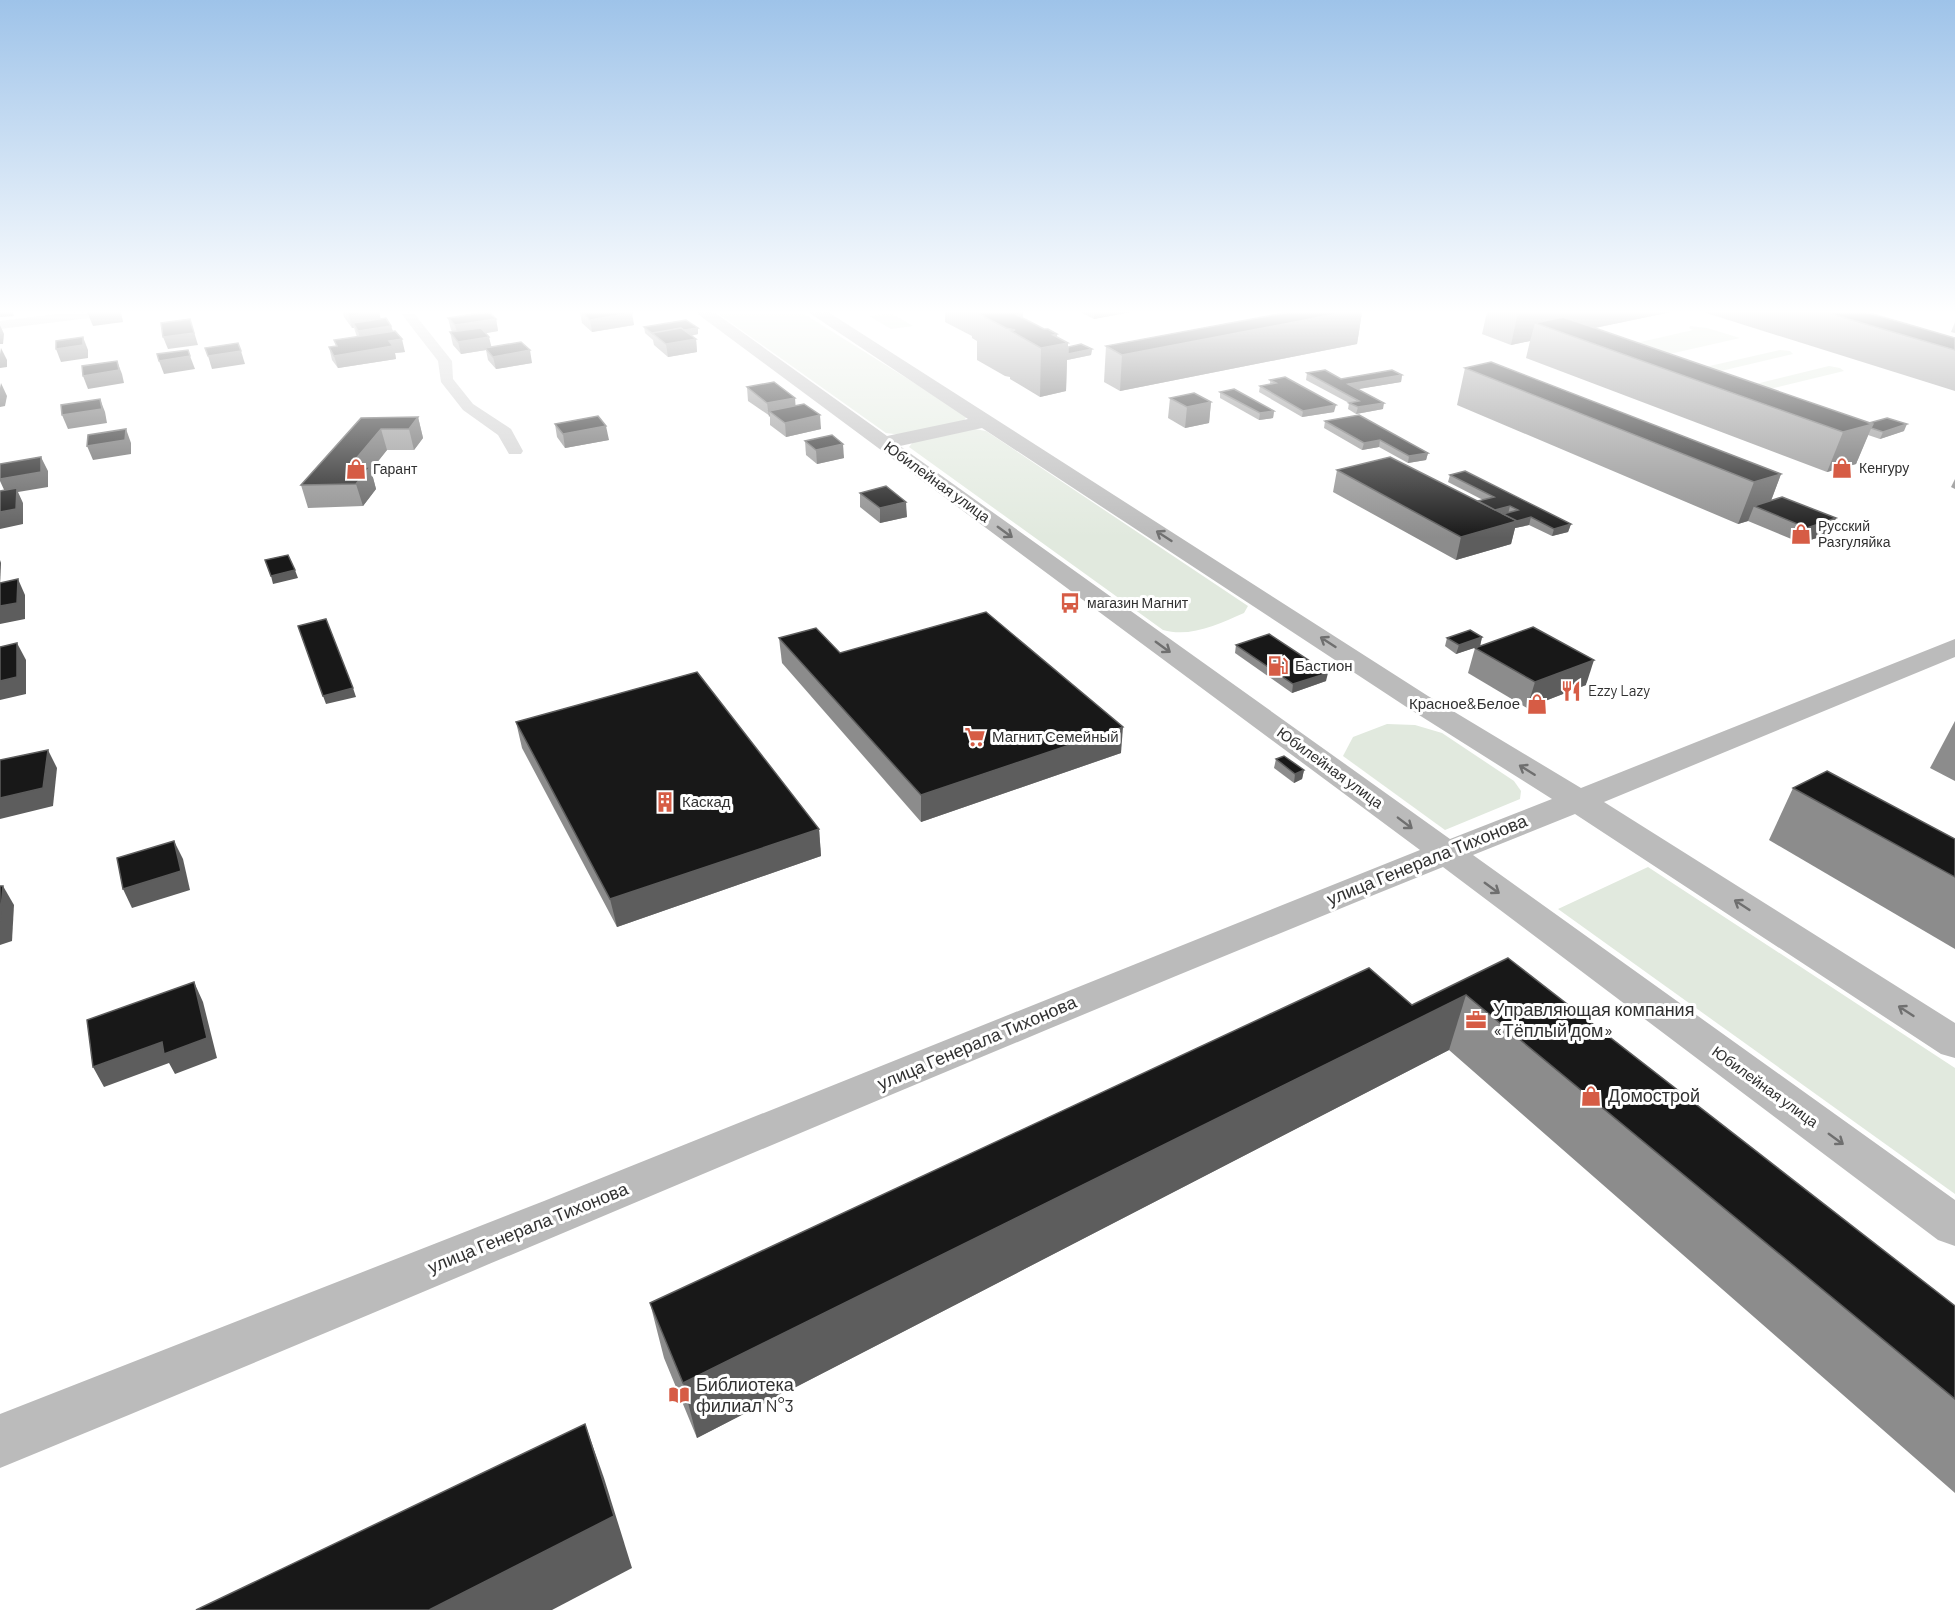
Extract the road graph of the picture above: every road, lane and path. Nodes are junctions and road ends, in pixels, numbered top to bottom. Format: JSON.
{"nodes":[{"id":1,"x":452,"y":387,"type":"edge"},
{"id":2,"x":807,"y":387,"type":"edge"},
{"id":3,"x":934,"y":387,"type":"edge"},
{"id":4,"x":987,"y":421,"type":"junction"},
{"id":5,"x":883,"y":442,"type":"junction"},
{"id":6,"x":515,"y":451,"type":"dead end"},
{"id":7,"x":1955,"y":647,"type":"edge"},
{"id":8,"x":1577,"y":801,"type":"junction"},
{"id":9,"x":1445,"y":853,"type":"junction"},
{"id":10,"x":1955,"y":1043,"type":"edge"},
{"id":11,"x":1955,"y":1226,"type":"edge"},
{"id":12,"x":0,"y":1441,"type":"edge"}],
"edges":[{"from":1,"to":6,"type":"street"},
{"from":2,"to":5,"type":"main road","name":"Юбилейная улица"},
{"from":3,"to":4,"type":"main road"},
{"from":4,"to":5,"type":"main road"},
{"from":8,"to":4,"type":"main road","one_way":true},
{"from":5,"to":9,"type":"main road","name":"Юбилейная улица","one_way":true},
{"from":7,"to":8,"type":"main road","name":"улица Генерала Тихонова"},
{"from":8,"to":9,"type":"main road","name":"улица Генерала Тихонова"},
{"from":10,"to":8,"type":"main road","one_way":true},
{"from":9,"to":11,"type":"main road","name":"Юбилейная улица","one_way":true},
{"from":9,"to":12,"type":"main road","name":"улица Генерала Тихонова"}]}
